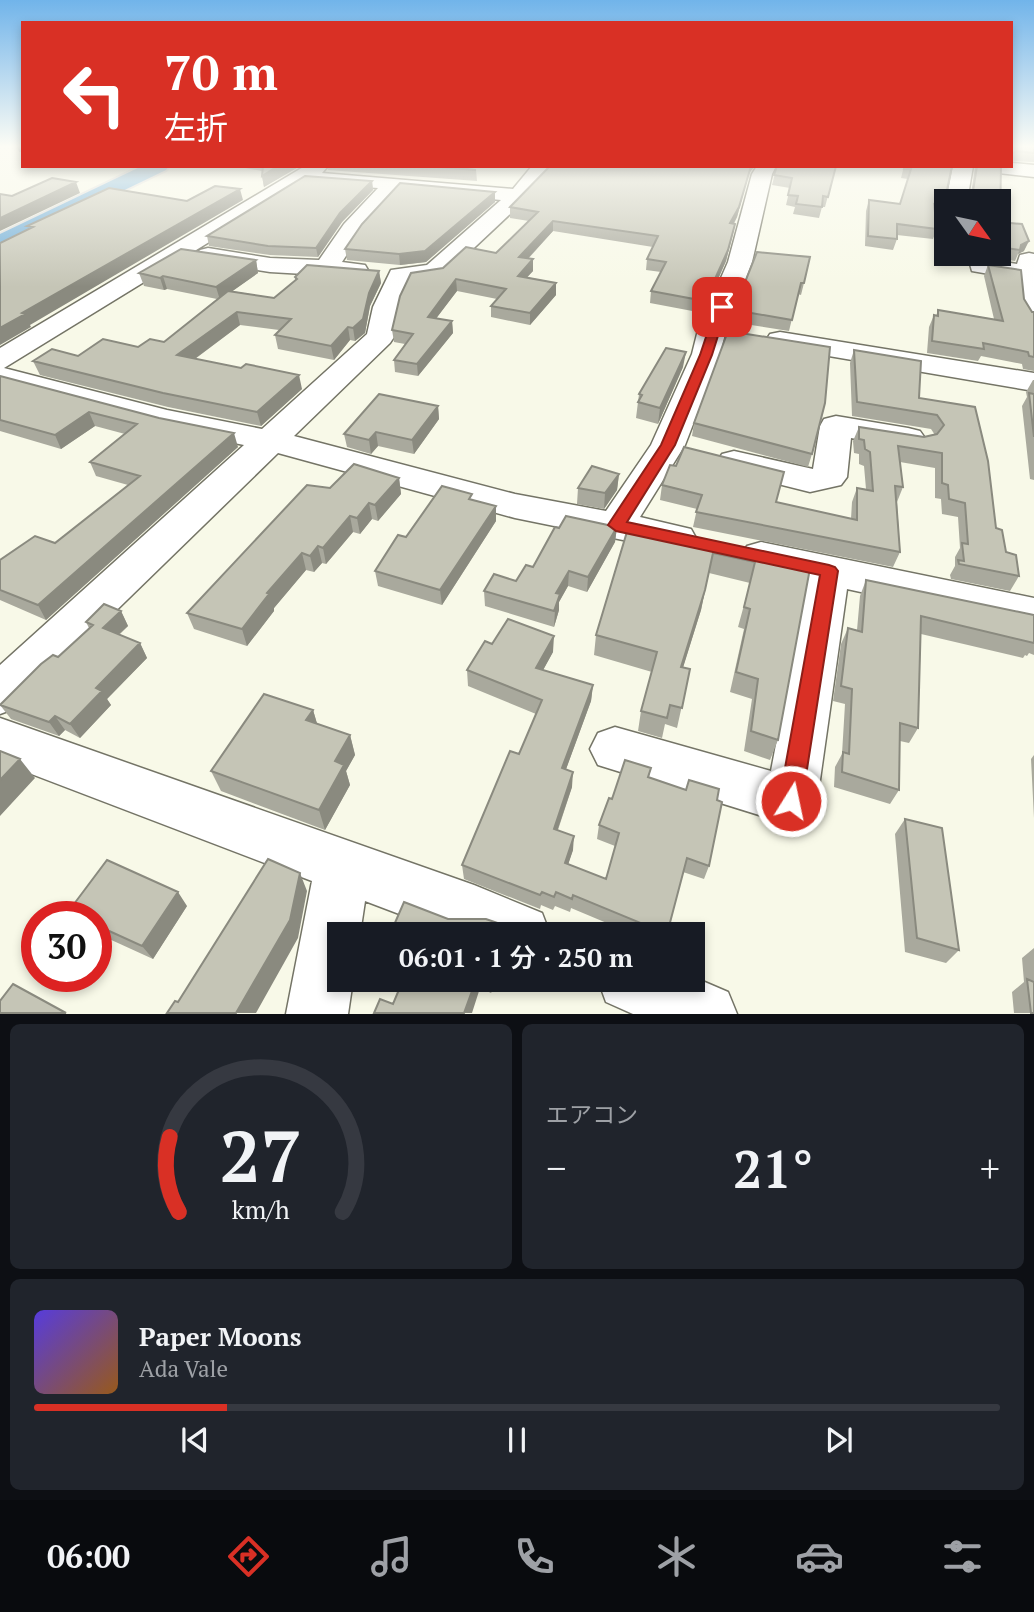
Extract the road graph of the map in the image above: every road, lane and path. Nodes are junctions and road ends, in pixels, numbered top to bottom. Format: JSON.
{"nodes":[{"id":1,"x":86,"y":192,"type":"edge"},
{"id":2,"x":105,"y":192,"type":"edge"},
{"id":3,"x":277,"y":192,"type":"edge"},
{"id":4,"x":386,"y":192,"type":"edge"},
{"id":5,"x":492,"y":192,"type":"edge"},
{"id":6,"x":521,"y":192,"type":"edge"},
{"id":7,"x":757,"y":192,"type":"edge"},
{"id":8,"x":518,"y":196,"type":"junction"},
{"id":9,"x":0,"y":233,"type":"edge"},
{"id":10,"x":0,"y":243,"type":"edge"},
{"id":11,"x":183,"y":251,"type":"junction"},
{"id":12,"x":981,"y":266,"type":"edge"},
{"id":13,"x":326,"y":268,"type":"junction"},
{"id":14,"x":400,"y":275,"type":"junction"},
{"id":15,"x":1034,"y":311,"type":"edge"},
{"id":16,"x":734,"y":346,"type":"junction"},
{"id":17,"x":0,"y":360,"type":"edge"},
{"id":18,"x":0,"y":376,"type":"edge"},
{"id":19,"x":869,"y":378,"type":"edge"},
{"id":20,"x":1034,"y":382,"type":"edge"},
{"id":21,"x":918,"y":439,"type":"edge"},
{"id":22,"x":269,"y":440,"type":"junction"},
{"id":23,"x":690,"y":451,"type":"junction"},
{"id":24,"x":616,"y":525,"type":"junction"},
{"id":25,"x":829,"y":571,"type":"junction"},
{"id":26,"x":1034,"y":614,"type":"edge"},
{"id":27,"x":0,"y":694,"type":"edge"},
{"id":28,"x":0,"y":740,"type":"edge"},
{"id":29,"x":615,"y":749,"type":"dead end"},
{"id":30,"x":342,"y":866,"type":"junction"},
{"id":31,"x":489,"y":922,"type":"edge"},
{"id":32,"x":656,"y":992,"type":"edge"},
{"id":33,"x":317,"y":1013,"type":"edge"},
{"id":34,"x":706,"y":1013,"type":"edge"}],
"edges":[{"from":1,"to":9,"type":"highway"},
{"from":2,"to":10,"type":"highway"},
{"from":3,"to":11,"type":"street"},
{"from":4,"to":13,"type":"street"},
{"from":5,"to":8,"type":"street"},
{"from":6,"to":8,"type":"street"},
{"from":7,"to":16,"type":"street"},
{"from":8,"to":14,"type":"street"},
{"from":11,"to":13,"type":"street"},
{"from":11,"to":17,"type":"street"},
{"from":12,"to":15,"type":"street"},
{"from":13,"to":14,"type":"street"},
{"from":14,"to":22,"type":"street"},
{"from":16,"to":19,"type":"street"},
{"from":16,"to":20,"type":"street"},
{"from":16,"to":23,"type":"street"},
{"from":18,"to":22,"type":"street"},
{"from":21,"to":23,"type":"street"},
{"from":22,"to":24,"type":"street"},
{"from":22,"to":27,"type":"street"},
{"from":23,"to":24,"type":"street"},
{"from":24,"to":25,"type":"street"},
{"from":25,"to":26,"type":"street"},
{"from":25,"to":29,"type":"street"},
{"from":28,"to":30,"type":"street"},
{"from":30,"to":31,"type":"street"},
{"from":30,"to":33,"type":"street"},
{"from":32,"to":34,"type":"street"}]}
